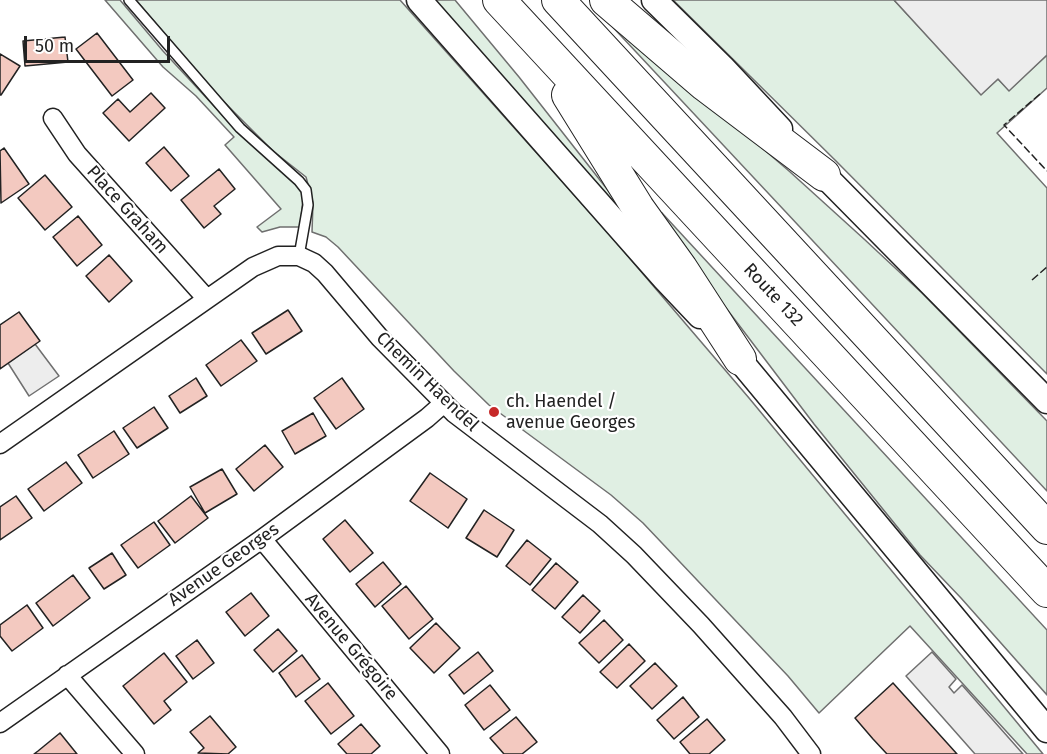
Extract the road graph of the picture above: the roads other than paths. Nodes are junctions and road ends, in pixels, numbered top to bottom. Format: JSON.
{"nodes":[{"id":1,"x":129,"y":0,"type":"edge"},
{"id":2,"x":418,"y":0,"type":"edge"},
{"id":3,"x":499,"y":0,"type":"edge"},
{"id":4,"x":558,"y":0,"type":"edge"},
{"id":5,"x":606,"y":0,"type":"edge"},
{"id":6,"x":654,"y":0,"type":"edge"},
{"id":7,"x":527,"y":31,"type":"junction"},
{"id":8,"x":53,"y":118,"type":"dead end"},
{"id":9,"x":824,"y":176,"type":"junction"},
{"id":10,"x":299,"y":256,"type":"junction"},
{"id":11,"x":206,"y":298,"type":"junction"},
{"id":12,"x":740,"y":359,"type":"junction"},
{"id":13,"x":1047,"y":400,"type":"edge"},
{"id":14,"x":444,"y":403,"type":"junction"},
{"id":15,"x":0,"y":444,"type":"edge"},
{"id":16,"x":1047,"y":528,"type":"edge"},
{"id":17,"x":262,"y":539,"type":"junction"},
{"id":18,"x":1047,"y":591,"type":"edge"},
{"id":19,"x":67,"y":675,"type":"junction"},
{"id":20,"x":0,"y":723,"type":"edge"},
{"id":21,"x":1047,"y":730,"type":"edge"},
{"id":22,"x":135,"y":754,"type":"edge"},
{"id":23,"x":440,"y":754,"type":"edge"},
{"id":24,"x":811,"y":754,"type":"edge"}],
"edges":[{"from":1,"to":10,"type":"lane"},
{"from":2,"to":12,"type":"street"},
{"from":3,"to":7,"type":"highway","name":"Route 132"},
{"from":4,"to":16,"type":"highway"},
{"from":5,"to":9,"type":"highway"},
{"from":6,"to":9,"type":"street"},
{"from":7,"to":12,"type":"highway"},
{"from":7,"to":18,"type":"highway","name":"Route 132"},
{"from":8,"to":11,"type":"street","name":"Place Graham"},
{"from":9,"to":13,"type":"street"},
{"from":10,"to":11,"type":"street"},
{"from":10,"to":14,"type":"street","name":"Chemin Haendel"},
{"from":11,"to":15,"type":"street"},
{"from":12,"to":21,"type":"street"},
{"from":14,"to":17,"type":"street","name":"Avenue Georges"},
{"from":14,"to":24,"type":"street","name":"Chemin Haendel"},
{"from":17,"to":19,"type":"street","name":"Avenue Georges"},
{"from":17,"to":23,"type":"street","name":"Avenue Grégoire"},
{"from":19,"to":20,"type":"street","name":"Avenue Georges"},
{"from":19,"to":22,"type":"street"}]}
